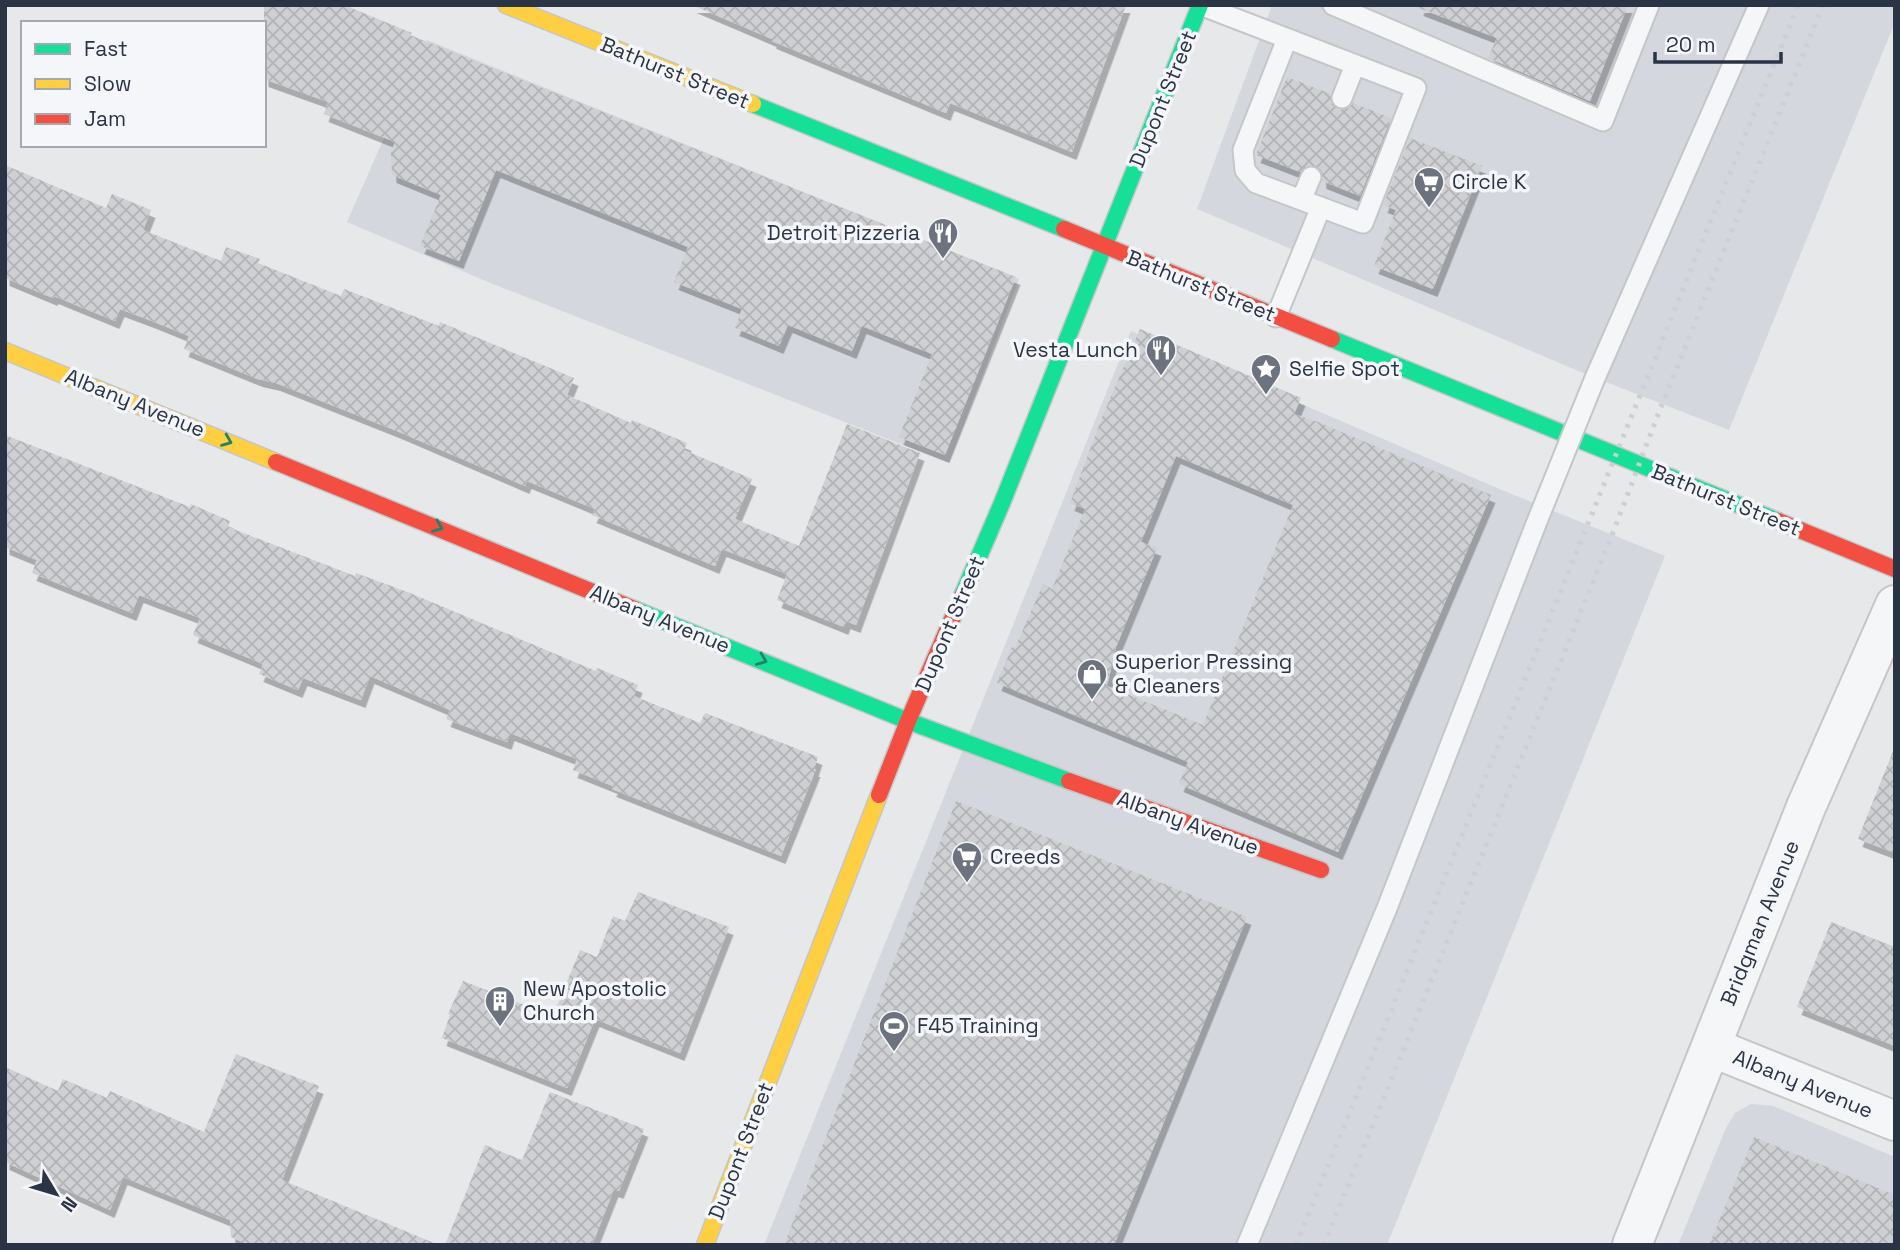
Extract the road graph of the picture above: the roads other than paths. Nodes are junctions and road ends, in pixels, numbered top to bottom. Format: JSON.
{"nodes":[{"id":1,"x":506,"y":5,"type":"edge"},
{"id":2,"x":1200,"y":5,"type":"edge"},
{"id":3,"x":1333,"y":5,"type":"edge"},
{"id":4,"x":1648,"y":5,"type":"edge"},
{"id":5,"x":1759,"y":5,"type":"edge"},
{"id":6,"x":1287,"y":39,"type":"junction"},
{"id":7,"x":1355,"y":65,"type":"junction"},
{"id":8,"x":1342,"y":98,"type":"dead end"},
{"id":9,"x":1311,"y":177,"type":"dead end"},
{"id":10,"x":1301,"y":200,"type":"junction"},
{"id":11,"x":1321,"y":207,"type":"junction"},
{"id":12,"x":1104,"y":246,"type":"junction"},
{"id":13,"x":1276,"y":317,"type":"junction"},
{"id":14,"x":5,"y":351,"type":"edge"},
{"id":15,"x":1895,"y":569,"type":"edge"},
{"id":16,"x":1895,"y":605,"type":"edge"},
{"id":17,"x":908,"y":722,"type":"junction"},
{"id":18,"x":1321,"y":870,"type":"dead end"},
{"id":19,"x":1711,"y":1046,"type":"junction"},
{"id":20,"x":1895,"y":1121,"type":"edge"},
{"id":21,"x":705,"y":1245,"type":"edge"},
{"id":22,"x":1247,"y":1245,"type":"edge"},
{"id":23,"x":1632,"y":1245,"type":"edge"}],
"edges":[{"from":1,"to":12,"type":"main road","name":"Bathurst Street"},
{"from":2,"to":6,"type":"lane"},
{"from":2,"to":12,"type":"main road","name":"Dupont Street"},
{"from":3,"to":4,"type":"lane"},
{"from":5,"to":22,"type":"lane","bridge":true},
{"from":6,"to":7,"type":"lane"},
{"from":6,"to":10,"type":"lane"},
{"from":7,"to":8,"type":"lane"},
{"from":7,"to":11,"type":"lane"},
{"from":9,"to":10,"type":"lane"},
{"from":10,"to":11,"type":"lane"},
{"from":11,"to":13,"type":"lane"},
{"from":12,"to":13,"type":"main road","name":"Bathurst Street"},
{"from":12,"to":17,"type":"main road","name":"Dupont Street"},
{"from":13,"to":15,"type":"main road","name":"Bathurst Street"},
{"from":14,"to":17,"type":"main road","name":"Albany Avenue","one_way":true},
{"from":16,"to":19,"type":"street","name":"Bridgman Avenue"},
{"from":17,"to":18,"type":"main road","name":"Albany Avenue"},
{"from":17,"to":21,"type":"main road","name":"Dupont Street"},
{"from":19,"to":20,"type":"street","name":"Albany Avenue"},
{"from":19,"to":23,"type":"street","name":"Bridgman Avenue"}]}
